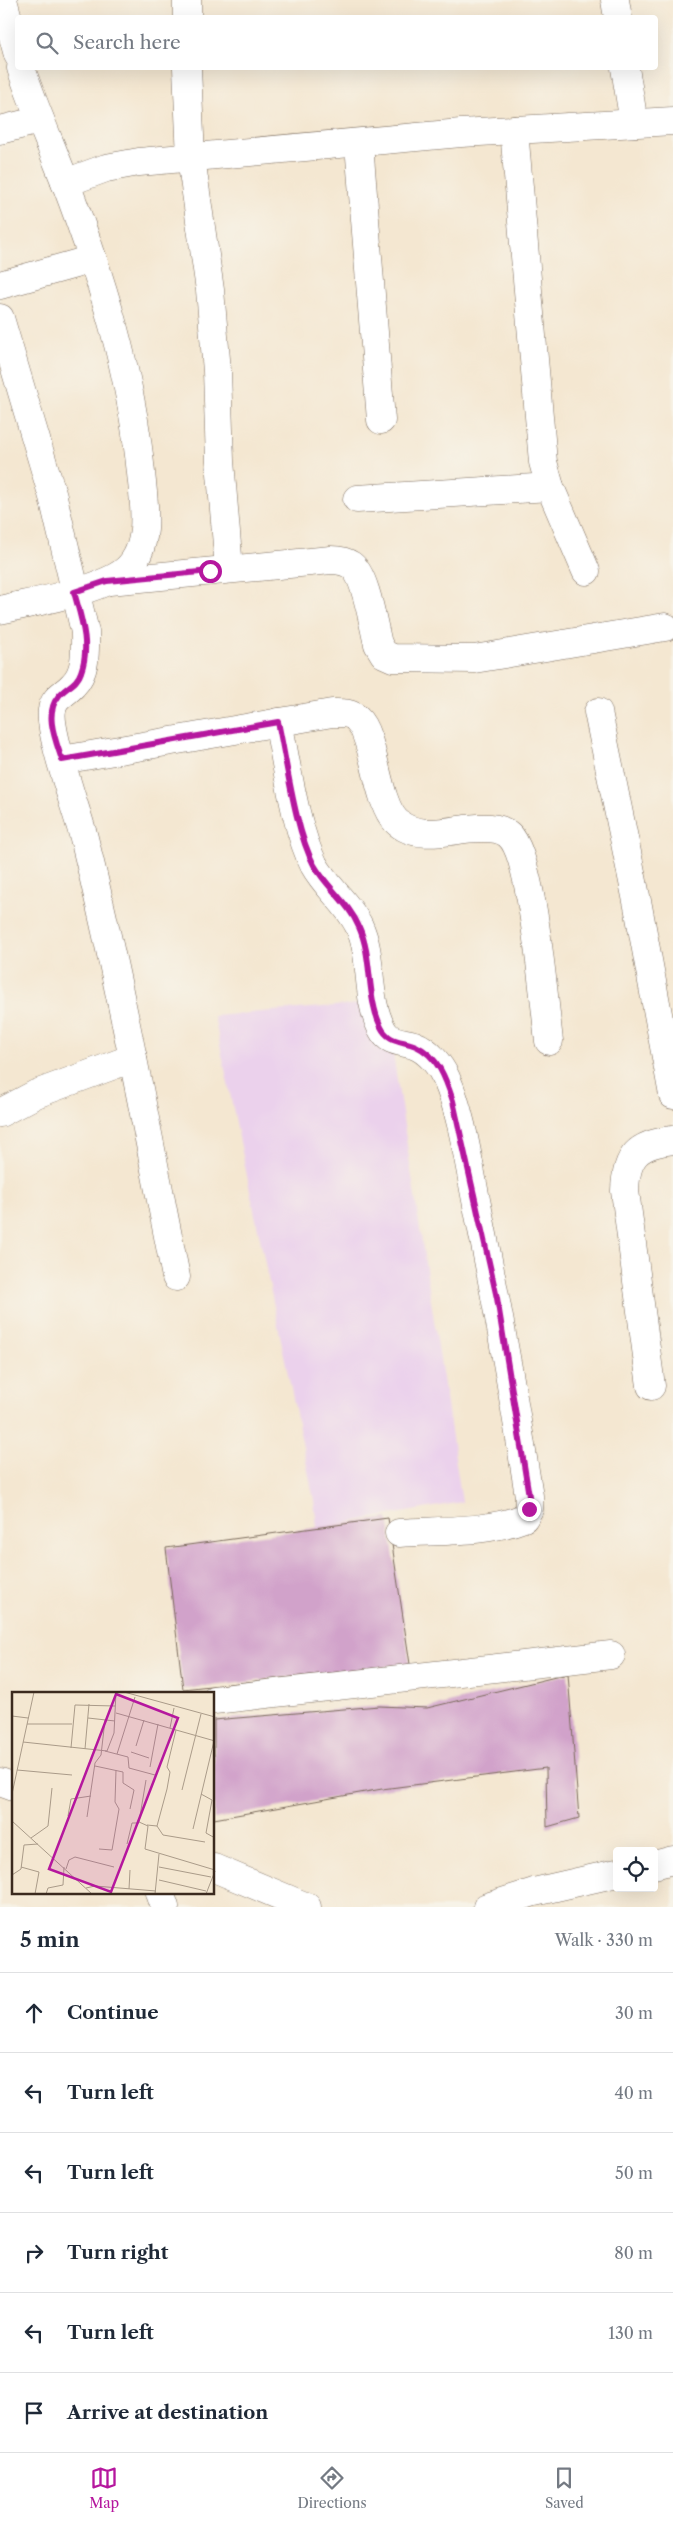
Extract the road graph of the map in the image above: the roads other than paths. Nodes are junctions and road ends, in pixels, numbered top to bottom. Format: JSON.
{"nodes":[{"id":1,"x":3,"y":0,"type":"edge"},
{"id":2,"x":187,"y":0,"type":"edge"},
{"id":3,"x":615,"y":0,"type":"edge"},
{"id":4,"x":187,"y":15,"type":"edge"},
{"id":5,"x":618,"y":15,"type":"edge"},
{"id":6,"x":15,"y":44,"type":"edge"},
{"id":7,"x":22,"y":70,"type":"edge"},
{"id":8,"x":188,"y":70,"type":"edge"},
{"id":9,"x":625,"y":70,"type":"edge"},
{"id":10,"x":40,"y":120,"type":"junction"},
{"id":11,"x":673,"y":121,"type":"edge"},
{"id":12,"x":634,"y":123,"type":"junction"},
{"id":13,"x":0,"y":130,"type":"edge"},
{"id":14,"x":514,"y":130,"type":"junction"},
{"id":15,"x":359,"y":144,"type":"junction"},
{"id":16,"x":191,"y":158,"type":"junction"},
{"id":17,"x":65,"y":183,"type":"junction"},
{"id":18,"x":93,"y":259,"type":"junction"},
{"id":19,"x":0,"y":285,"type":"edge"},
{"id":20,"x":0,"y":318,"type":"edge"},
{"id":21,"x":381,"y":420,"type":"dead end"},
{"id":22,"x":550,"y":487,"type":"junction"},
{"id":23,"x":357,"y":499,"type":"dead end"},
{"id":24,"x":229,"y":570,"type":"junction"},
{"id":25,"x":586,"y":571,"type":"dead end"},
{"id":26,"x":107,"y":581,"type":"junction"},
{"id":27,"x":74,"y":592,"type":"junction"},
{"id":28,"x":0,"y":610,"type":"edge"},
{"id":29,"x":665,"y":627,"type":"dead end"},
{"id":30,"x":598,"y":712,"type":"dead end"},
{"id":31,"x":278,"y":722,"type":"junction"},
{"id":32,"x":62,"y":760,"type":"junction"},
{"id":33,"x":549,"y":1041,"type":"dead end"},
{"id":34,"x":133,"y":1058,"type":"junction"},
{"id":35,"x":673,"y":1095,"type":"edge"},
{"id":36,"x":0,"y":1113,"type":"edge"},
{"id":37,"x":673,"y":1140,"type":"edge"},
{"id":38,"x":176,"y":1277,"type":"dead end"},
{"id":39,"x":650,"y":1386,"type":"dead end"},
{"id":40,"x":400,"y":1533,"type":"dead end"},
{"id":41,"x":611,"y":1654,"type":"dead end"},
{"id":42,"x":215,"y":1700,"type":"edge"},
{"id":43,"x":0,"y":1782,"type":"edge"},
{"id":44,"x":12,"y":1786,"type":"edge"},
{"id":45,"x":673,"y":1860,"type":"edge"},
{"id":46,"x":658,"y":1864,"type":"edge"},
{"id":47,"x":215,"y":1868,"type":"edge"},
{"id":48,"x":613,"y":1874,"type":"edge"},
{"id":49,"x":160,"y":1894,"type":"edge"},
{"id":50,"x":165,"y":1907,"type":"edge"},
{"id":51,"x":307,"y":1907,"type":"edge"},
{"id":52,"x":488,"y":1907,"type":"edge"}],
"edges":[{"from":1,"to":6,"type":"street"},
{"from":2,"to":4,"type":"street"},
{"from":3,"to":5,"type":"street"},
{"from":7,"to":10,"type":"street"},
{"from":8,"to":16,"type":"street"},
{"from":9,"to":12,"type":"street"},
{"from":10,"to":13,"type":"street"},
{"from":10,"to":17,"type":"street"},
{"from":11,"to":12,"type":"street"},
{"from":12,"to":14,"type":"street"},
{"from":14,"to":15,"type":"street"},
{"from":14,"to":22,"type":"street"},
{"from":15,"to":16,"type":"street"},
{"from":15,"to":21,"type":"street"},
{"from":16,"to":17,"type":"street"},
{"from":16,"to":24,"type":"street"},
{"from":17,"to":18,"type":"street"},
{"from":18,"to":19,"type":"street"},
{"from":18,"to":26,"type":"street"},
{"from":20,"to":27,"type":"street"},
{"from":22,"to":23,"type":"street"},
{"from":22,"to":25,"type":"street"},
{"from":24,"to":26,"type":"street"},
{"from":24,"to":29,"type":"street"},
{"from":26,"to":27,"type":"street"},
{"from":27,"to":28,"type":"street"},
{"from":27,"to":32,"type":"street"},
{"from":30,"to":35,"type":"street"},
{"from":31,"to":32,"type":"street"},
{"from":31,"to":33,"type":"street"},
{"from":31,"to":40,"type":"street"},
{"from":32,"to":34,"type":"street"},
{"from":34,"to":36,"type":"street"},
{"from":34,"to":38,"type":"street"},
{"from":37,"to":39,"type":"street"},
{"from":41,"to":42,"type":"street"},
{"from":43,"to":44,"type":"street"},
{"from":45,"to":46,"type":"street"},
{"from":47,"to":51,"type":"street"},
{"from":48,"to":52,"type":"street"},
{"from":49,"to":50,"type":"street"}]}
